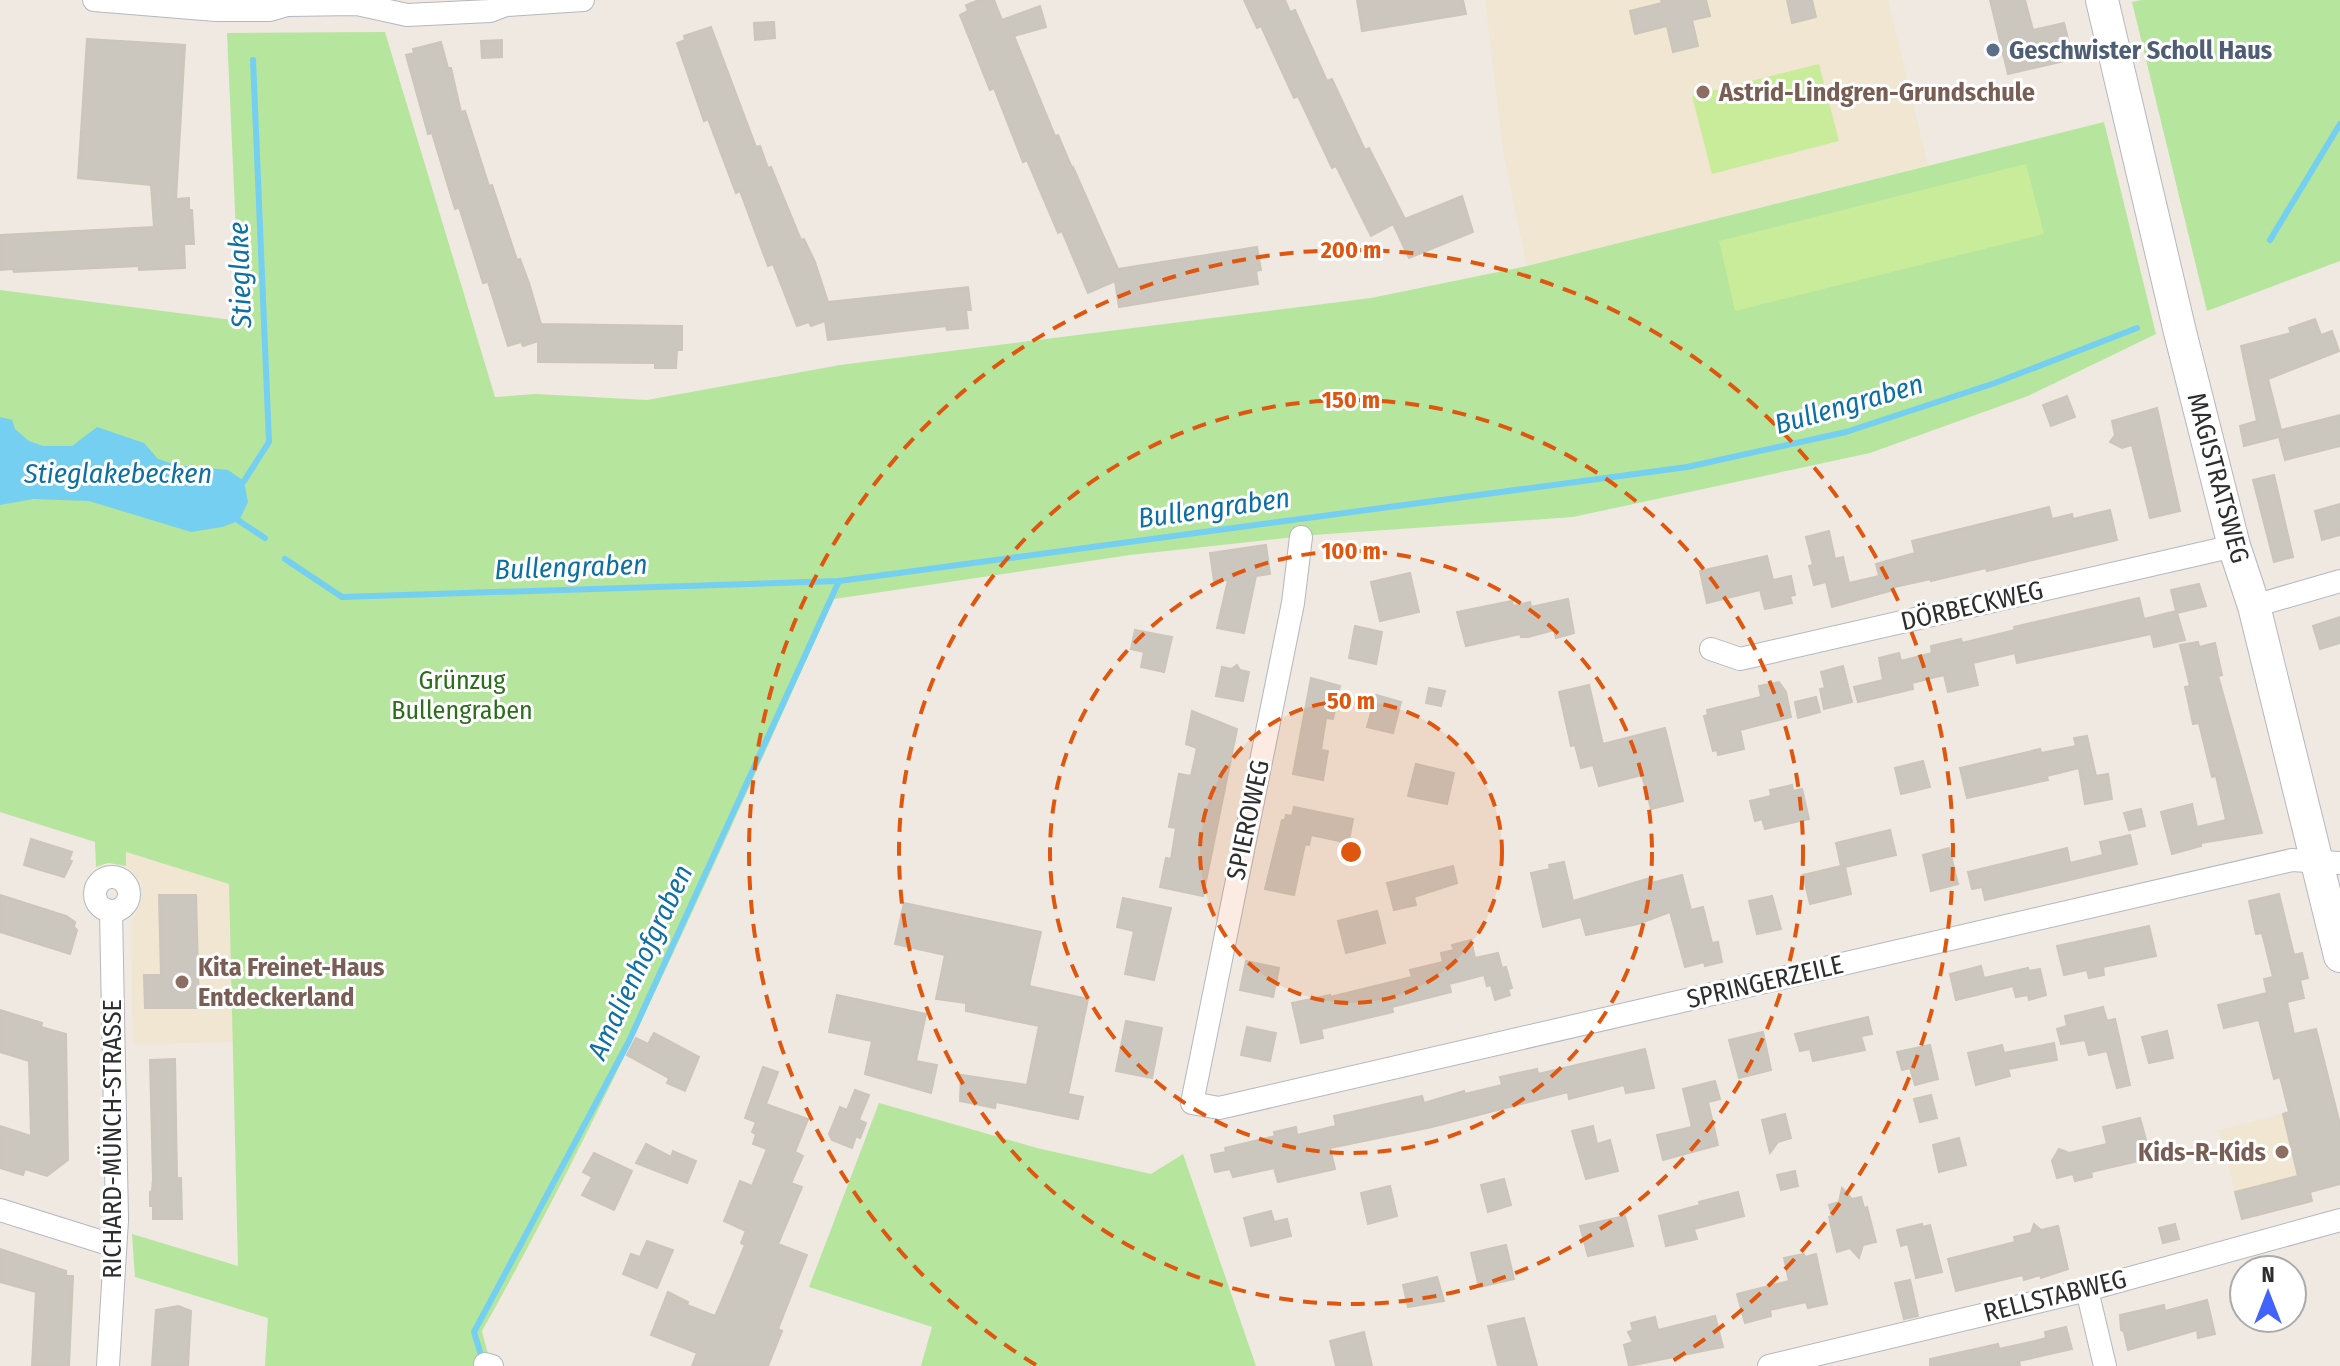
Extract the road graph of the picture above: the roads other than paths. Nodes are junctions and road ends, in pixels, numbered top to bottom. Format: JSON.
{"nodes":[{"id":1,"x":94,"y":0,"type":"edge"},
{"id":2,"x":583,"y":0,"type":"edge"},
{"id":3,"x":2102,"y":0,"type":"edge"},
{"id":4,"x":1301,"y":537,"type":"dead end"},
{"id":5,"x":2234,"y":546,"type":"junction"},
{"id":6,"x":2340,"y":581,"type":"edge"},
{"id":7,"x":2254,"y":606,"type":"junction"},
{"id":8,"x":1711,"y":649,"type":"dead end"},
{"id":9,"x":2328,"y":863,"type":"edge"},
{"id":10,"x":111,"y":911,"type":"dead end"},
{"id":11,"x":2340,"y":956,"type":"edge"},
{"id":12,"x":1192,"y":1103,"type":"joint"},
{"id":13,"x":0,"y":1210,"type":"edge"},
{"id":14,"x":2340,"y":1220,"type":"edge"},
{"id":15,"x":115,"y":1246,"type":"junction"},
{"id":16,"x":2087,"y":1290,"type":"junction"},
{"id":17,"x":1781,"y":1365,"type":"edge"},
{"id":18,"x":108,"y":1366,"type":"edge"},
{"id":19,"x":2105,"y":1366,"type":"edge"}],
"edges":[{"from":1,"to":2,"type":"street"},
{"from":3,"to":5,"type":"street","name":"MAGISTRATSWEG"},
{"from":4,"to":12,"type":"street","name":"SPIEROWEG"},
{"from":5,"to":7,"type":"street","name":"MAGISTRATSWEG"},
{"from":5,"to":8,"type":"street","name":"DÖRBECKWEG"},
{"from":6,"to":7,"type":"street"},
{"from":7,"to":9,"type":"street","name":"MAGISTRATSWEG"},
{"from":9,"to":11,"type":"street","name":"MAGISTRATSWEG"},
{"from":9,"to":12,"type":"street","name":"SPRINGERZEILE"},
{"from":10,"to":15,"type":"street","name":"RICHARD-MÜNCH-STRASSE"},
{"from":13,"to":15,"type":"street"},
{"from":14,"to":16,"type":"street","name":"RELLSTABWEG"},
{"from":15,"to":18,"type":"street","name":"RICHARD-MÜNCH-STRASSE"},
{"from":16,"to":17,"type":"street","name":"RELLSTABWEG"},
{"from":16,"to":19,"type":"street"}]}
